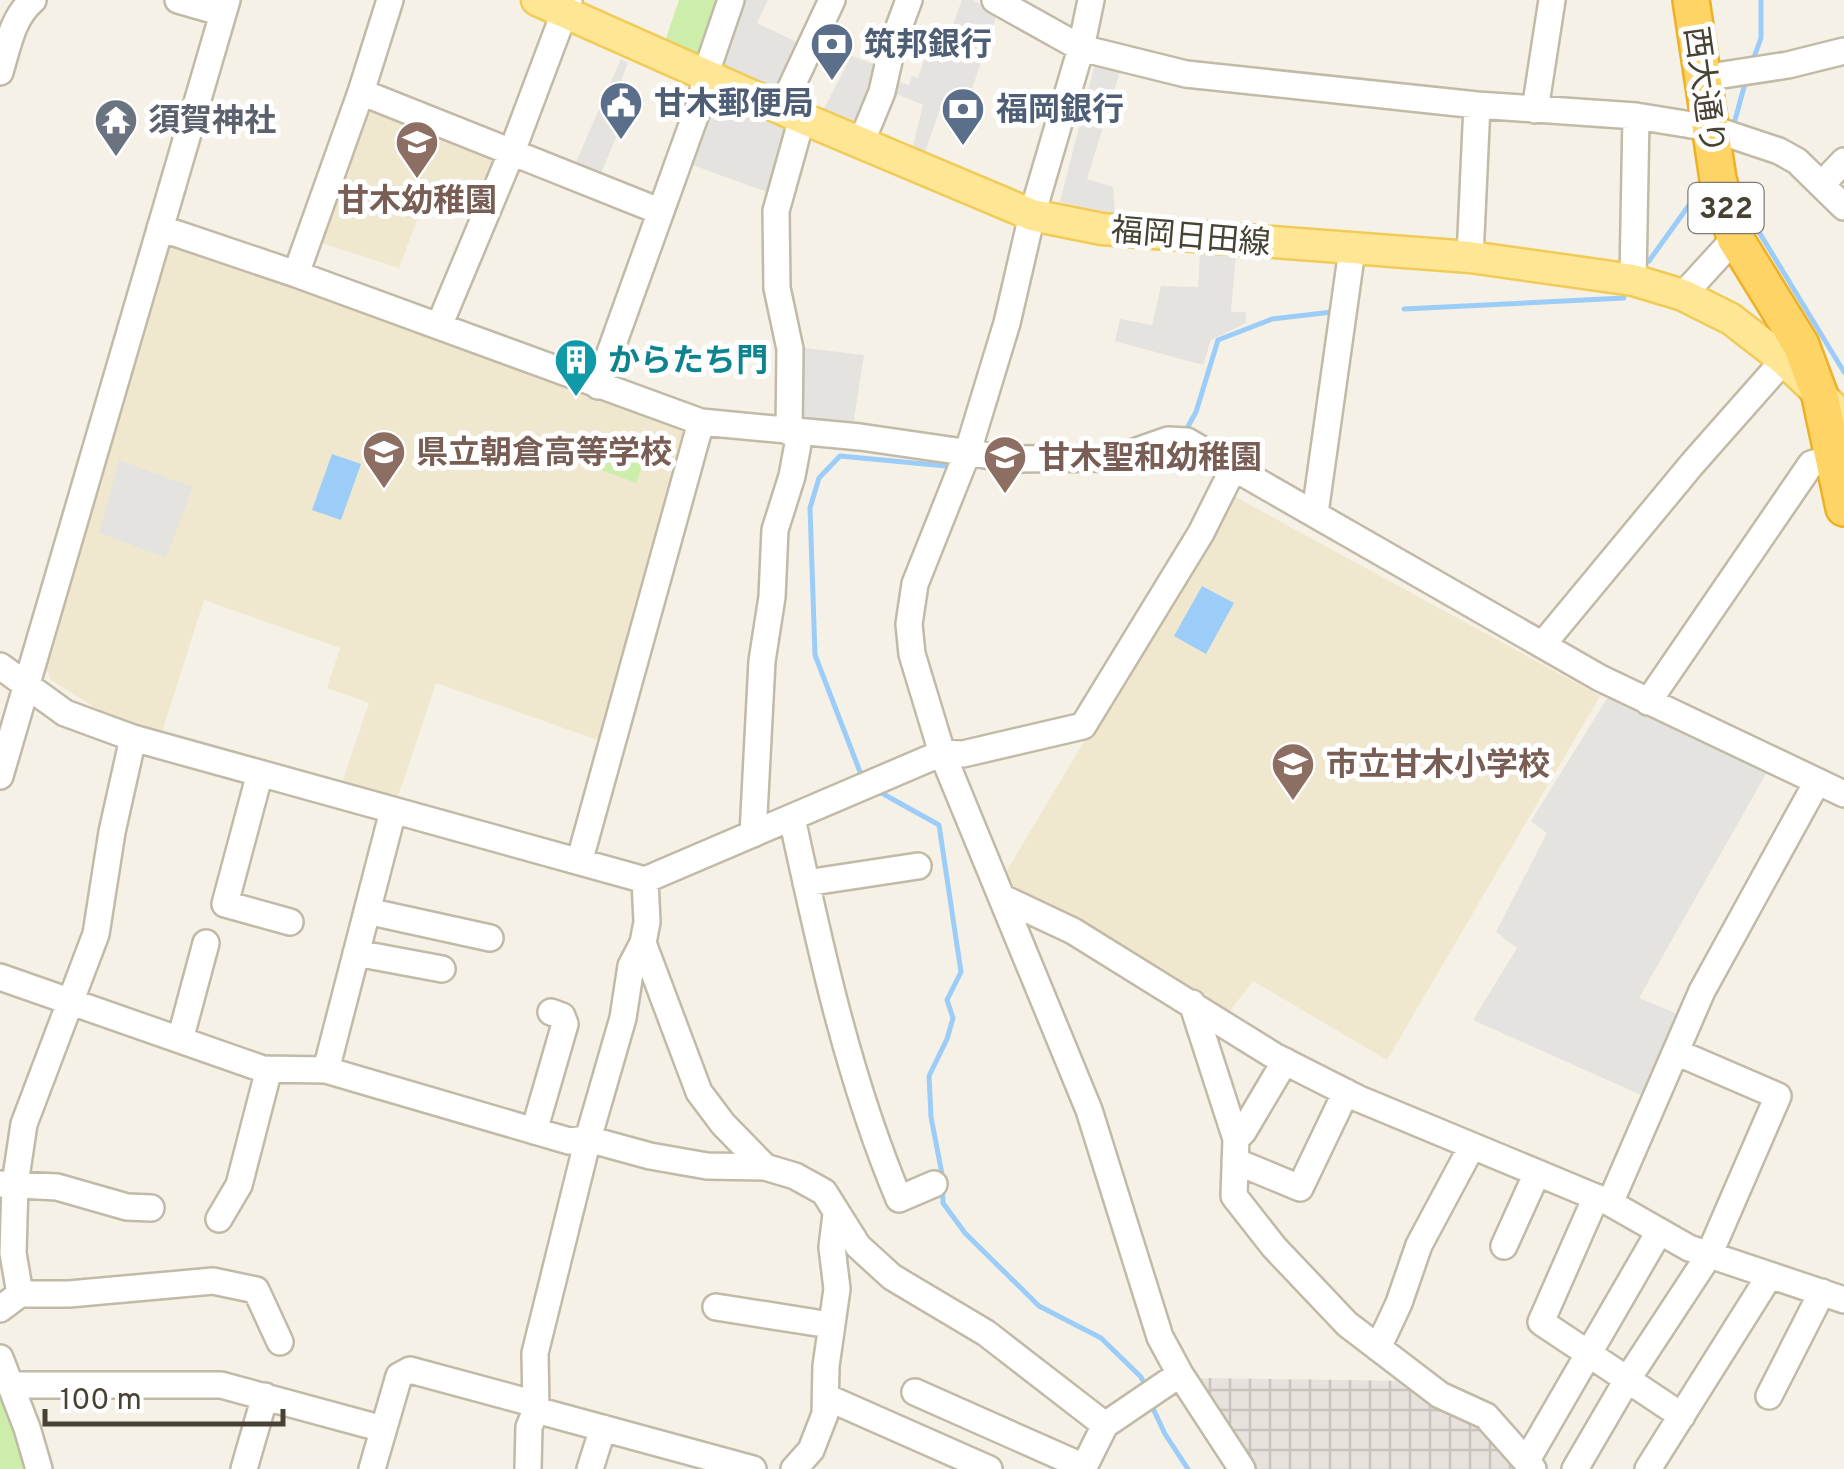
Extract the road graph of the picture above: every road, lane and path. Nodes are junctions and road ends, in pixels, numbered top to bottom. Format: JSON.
{"nodes":[{"id":1,"x":33,"y":0,"type":"edge"},
{"id":2,"x":178,"y":0,"type":"edge"},
{"id":3,"x":390,"y":0,"type":"edge"},
{"id":4,"x":731,"y":0,"type":"edge"},
{"id":5,"x":832,"y":0,"type":"edge"},
{"id":6,"x":909,"y":0,"type":"edge"},
{"id":7,"x":994,"y":0,"type":"edge"},
{"id":8,"x":1091,"y":0,"type":"edge"},
{"id":9,"x":1552,"y":0,"type":"edge"},
{"id":10,"x":1691,"y":0,"type":"edge"},
{"id":11,"x":557,"y":4,"type":"edge"},
{"id":12,"x":225,"y":6,"type":"edge"},
{"id":13,"x":6,"y":28,"type":"edge"},
{"id":14,"x":1080,"y":48,"type":"junction"},
{"id":15,"x":1844,"y":52,"type":"edge"},
{"id":16,"x":0,"y":72,"type":"edge"},
{"id":17,"x":706,"y":76,"type":"junction"},
{"id":18,"x":1702,"y":78,"type":"junction"},
{"id":19,"x":361,"y":92,"type":"junction"},
{"id":20,"x":1478,"y":105,"type":"junction"},
{"id":21,"x":1535,"y":110,"type":"junction"},
{"id":22,"x":791,"y":114,"type":"junction"},
{"id":23,"x":1636,"y":116,"type":"junction"},
{"id":24,"x":1710,"y":128,"type":"junction"},
{"id":25,"x":860,"y":143,"type":"junction"},
{"id":26,"x":511,"y":154,"type":"junction"},
{"id":27,"x":1844,"y":160,"type":"edge"},
{"id":28,"x":1823,"y":183,"type":"junction"},
{"id":29,"x":1844,"y":206,"type":"edge"},
{"id":30,"x":659,"y":211,"type":"junction"},
{"id":31,"x":1032,"y":216,"type":"junction"},
{"id":32,"x":160,"y":228,"type":"junction"},
{"id":33,"x":1735,"y":238,"type":"junction"},
{"id":34,"x":1352,"y":250,"type":"junction"},
{"id":35,"x":1470,"y":256,"type":"junction"},
{"id":36,"x":296,"y":274,"type":"junction"},
{"id":37,"x":1633,"y":280,"type":"junction"},
{"id":38,"x":1683,"y":296,"type":"junction"},
{"id":39,"x":439,"y":326,"type":"junction"},
{"id":40,"x":1784,"y":360,"type":"junction"},
{"id":41,"x":598,"y":386,"type":"junction"},
{"id":42,"x":1832,"y":407,"type":"edge"},
{"id":43,"x":701,"y":422,"type":"junction"},
{"id":44,"x":795,"y":432,"type":"junction"},
{"id":45,"x":968,"y":451,"type":"junction"},
{"id":46,"x":1833,"y":457,"type":"junction"},
{"id":47,"x":1234,"y":468,"type":"junction"},
{"id":48,"x":1844,"y":508,"type":"edge"},
{"id":49,"x":1316,"y":514,"type":"junction"},
{"id":50,"x":1542,"y":644,"type":"junction"},
{"id":51,"x":0,"y":666,"type":"edge"},
{"id":52,"x":28,"y":684,"type":"junction"},
{"id":53,"x":1648,"y":702,"type":"junction"},
{"id":54,"x":133,"y":738,"type":"junction"},
{"id":55,"x":942,"y":753,"type":"junction"},
{"id":56,"x":260,"y":773,"type":"junction"},
{"id":57,"x":0,"y":776,"type":"edge"},
{"id":58,"x":1817,"y":782,"type":"junction"},
{"id":59,"x":1844,"y":794,"type":"edge"},
{"id":60,"x":393,"y":811,"type":"junction"},
{"id":61,"x":792,"y":818,"type":"junction"},
{"id":62,"x":753,"y":834,"type":"junction"},
{"id":63,"x":580,"y":859,"type":"junction"},
{"id":64,"x":918,"y":866,"type":"dead end"},
{"id":65,"x":646,"y":880,"type":"junction"},
{"id":66,"x":806,"y":883,"type":"junction"},
{"id":67,"x":1003,"y":898,"type":"junction"},
{"id":68,"x":367,"y":911,"type":"junction"},
{"id":69,"x":290,"y":922,"type":"dead end"},
{"id":70,"x":490,"y":938,"type":"dead end"},
{"id":71,"x":206,"y":943,"type":"dead end"},
{"id":72,"x":642,"y":943,"type":"junction"},
{"id":73,"x":356,"y":953,"type":"junction"},
{"id":74,"x":442,"y":969,"type":"dead end"},
{"id":75,"x":0,"y":977,"type":"edge"},
{"id":76,"x":71,"y":1000,"type":"junction"},
{"id":77,"x":1192,"y":1004,"type":"junction"},
{"id":78,"x":551,"y":1012,"type":"dead end"},
{"id":79,"x":180,"y":1040,"type":"junction"},
{"id":80,"x":1676,"y":1052,"type":"junction"},
{"id":81,"x":1285,"y":1061,"type":"junction"},
{"id":82,"x":269,"y":1069,"type":"junction"},
{"id":83,"x":326,"y":1070,"type":"junction"},
{"id":84,"x":1346,"y":1092,"type":"junction"},
{"id":85,"x":534,"y":1131,"type":"junction"},
{"id":86,"x":588,"y":1139,"type":"junction"},
{"id":87,"x":1472,"y":1146,"type":"junction"},
{"id":88,"x":1236,"y":1150,"type":"junction"},
{"id":89,"x":765,"y":1167,"type":"junction"},
{"id":90,"x":1537,"y":1172,"type":"junction"},
{"id":91,"x":8,"y":1184,"type":"edge"},
{"id":92,"x":934,"y":1184,"type":"dead end"},
{"id":93,"x":1603,"y":1200,"type":"junction"},
{"id":94,"x":151,"y":1208,"type":"dead end"},
{"id":95,"x":836,"y":1214,"type":"junction"},
{"id":96,"x":219,"y":1219,"type":"dead end"},
{"id":97,"x":1659,"y":1232,"type":"junction"},
{"id":98,"x":1504,"y":1246,"type":"dead end"},
{"id":99,"x":1709,"y":1255,"type":"junction"},
{"id":100,"x":1770,"y":1276,"type":"junction"},
{"id":101,"x":1833,"y":1296,"type":"edge"},
{"id":102,"x":10,"y":1302,"type":"edge"},
{"id":103,"x":716,"y":1307,"type":"dead end"},
{"id":104,"x":830,"y":1325,"type":"junction"},
{"id":105,"x":280,"y":1342,"type":"dead end"},
{"id":106,"x":1378,"y":1348,"type":"junction"},
{"id":107,"x":1588,"y":1354,"type":"junction"},
{"id":108,"x":0,"y":1358,"type":"edge"},
{"id":109,"x":1180,"y":1374,"type":"junction"},
{"id":110,"x":1627,"y":1380,"type":"junction"},
{"id":111,"x":10,"y":1385,"type":"junction"},
{"id":112,"x":915,"y":1392,"type":"dead end"},
{"id":113,"x":265,"y":1396,"type":"junction"},
{"id":114,"x":826,"y":1396,"type":"junction"},
{"id":115,"x":1770,"y":1396,"type":"dead end"},
{"id":116,"x":536,"y":1407,"type":"junction"},
{"id":117,"x":1682,"y":1416,"type":"junction"},
{"id":118,"x":1105,"y":1425,"type":"junction"},
{"id":119,"x":603,"y":1428,"type":"junction"},
{"id":120,"x":384,"y":1429,"type":"junction"},
{"id":121,"x":1530,"y":1465,"type":"edge"},
{"id":122,"x":1084,"y":1468,"type":"edge"},
{"id":123,"x":39,"y":1469,"type":"edge"},
{"id":124,"x":244,"y":1469,"type":"edge"},
{"id":125,"x":372,"y":1469,"type":"edge"},
{"id":126,"x":528,"y":1469,"type":"edge"},
{"id":127,"x":590,"y":1469,"type":"edge"},
{"id":128,"x":752,"y":1469,"type":"edge"},
{"id":129,"x":794,"y":1469,"type":"edge"},
{"id":130,"x":990,"y":1469,"type":"edge"},
{"id":131,"x":1242,"y":1469,"type":"edge"},
{"id":132,"x":1575,"y":1469,"type":"edge"},
{"id":133,"x":1648,"y":1469,"type":"edge"}],
"edges":[{"from":1,"to":13,"type":"street"},
{"from":2,"to":12,"type":"street"},
{"from":3,"to":19,"type":"street"},
{"from":4,"to":17,"type":"street"},
{"from":5,"to":22,"type":"street"},
{"from":6,"to":25,"type":"street"},
{"from":7,"to":14,"type":"street"},
{"from":8,"to":14,"type":"street"},
{"from":9,"to":21,"type":"street"},
{"from":10,"to":18,"type":"highway","name":"西大通り","number":"322"},
{"from":11,"to":17,"type":"main road","name":"福岡日田線"},
{"from":11,"to":26,"type":"street"},
{"from":12,"to":32,"type":"street"},
{"from":13,"to":16,"type":"street"},
{"from":14,"to":20,"type":"street"},
{"from":14,"to":31,"type":"street"},
{"from":15,"to":18,"type":"street"},
{"from":17,"to":22,"type":"main road","name":"福岡日田線"},
{"from":17,"to":30,"type":"street"},
{"from":18,"to":24,"type":"highway","name":"西大通り","number":"322"},
{"from":19,"to":26,"type":"street"},
{"from":19,"to":36,"type":"street"},
{"from":20,"to":21,"type":"street"},
{"from":20,"to":35,"type":"street"},
{"from":21,"to":23,"type":"street"},
{"from":22,"to":25,"type":"main road","name":"福岡日田線"},
{"from":22,"to":44,"type":"street"},
{"from":23,"to":24,"type":"street"},
{"from":23,"to":37,"type":"street"},
{"from":24,"to":28,"type":"street"},
{"from":24,"to":33,"type":"highway","name":"西大通り","number":"322"},
{"from":25,"to":31,"type":"main road","name":"福岡日田線"},
{"from":26,"to":30,"type":"street"},
{"from":26,"to":39,"type":"street"},
{"from":27,"to":28,"type":"street"},
{"from":28,"to":29,"type":"street"},
{"from":30,"to":41,"type":"street"},
{"from":31,"to":34,"type":"main road","name":"福岡日田線"},
{"from":31,"to":45,"type":"street"},
{"from":32,"to":36,"type":"street"},
{"from":32,"to":52,"type":"street"},
{"from":33,"to":38,"type":"street"},
{"from":33,"to":42,"type":"highway","name":"西大通り","number":"322"},
{"from":34,"to":35,"type":"main road","name":"福岡日田線"},
{"from":34,"to":49,"type":"street"},
{"from":35,"to":37,"type":"main road","name":"福岡日田線"},
{"from":36,"to":39,"type":"street"},
{"from":37,"to":38,"type":"main road","name":"福岡日田線"},
{"from":38,"to":40,"type":"main road","name":"福岡日田線"},
{"from":39,"to":41,"type":"street"},
{"from":40,"to":42,"type":"main road","name":"福岡日田線"},
{"from":40,"to":50,"type":"street"},
{"from":41,"to":43,"type":"street"},
{"from":42,"to":46,"type":"highway","number":"322"},
{"from":43,"to":44,"type":"street"},
{"from":43,"to":63,"type":"street"},
{"from":44,"to":45,"type":"street"},
{"from":44,"to":62,"type":"street"},
{"from":45,"to":47,"type":"street"},
{"from":45,"to":55,"type":"street"},
{"from":46,"to":48,"type":"highway","number":"322"},
{"from":46,"to":53,"type":"street"},
{"from":47,"to":49,"type":"street"},
{"from":47,"to":55,"type":"street"},
{"from":49,"to":50,"type":"street"},
{"from":50,"to":53,"type":"street"},
{"from":51,"to":52,"type":"street"},
{"from":52,"to":54,"type":"street"},
{"from":52,"to":57,"type":"street"},
{"from":53,"to":58,"type":"street"},
{"from":54,"to":56,"type":"street"},
{"from":54,"to":76,"type":"street"},
{"from":55,"to":61,"type":"street"},
{"from":55,"to":67,"type":"street"},
{"from":56,"to":60,"type":"street"},
{"from":56,"to":69,"type":"street"},
{"from":58,"to":59,"type":"street"},
{"from":58,"to":80,"type":"street"},
{"from":60,"to":63,"type":"street"},
{"from":60,"to":68,"type":"street"},
{"from":61,"to":62,"type":"street"},
{"from":61,"to":66,"type":"street"},
{"from":62,"to":65,"type":"street"},
{"from":63,"to":65,"type":"street"},
{"from":64,"to":66,"type":"street"},
{"from":65,"to":72,"type":"street"},
{"from":66,"to":92,"type":"street"},
{"from":67,"to":77,"type":"street"},
{"from":67,"to":109,"type":"street"},
{"from":68,"to":70,"type":"street"},
{"from":68,"to":73,"type":"street"},
{"from":71,"to":79,"type":"street"},
{"from":72,"to":86,"type":"street"},
{"from":72,"to":89,"type":"street"},
{"from":73,"to":74,"type":"street"},
{"from":73,"to":83,"type":"street"},
{"from":75,"to":76,"type":"street"},
{"from":76,"to":79,"type":"street"},
{"from":76,"to":91,"type":"street"},
{"from":77,"to":81,"type":"street"},
{"from":77,"to":88,"type":"street"},
{"from":78,"to":85,"type":"street"},
{"from":79,"to":82,"type":"street"},
{"from":80,"to":93,"type":"street"},
{"from":80,"to":99,"type":"street"},
{"from":81,"to":84,"type":"street"},
{"from":81,"to":88,"type":"street"},
{"from":82,"to":83,"type":"street"},
{"from":82,"to":96,"type":"street"},
{"from":83,"to":85,"type":"street"},
{"from":84,"to":87,"type":"street"},
{"from":84,"to":88,"type":"street"},
{"from":85,"to":86,"type":"street"},
{"from":86,"to":89,"type":"street"},
{"from":86,"to":116,"type":"street"},
{"from":87,"to":90,"type":"street"},
{"from":87,"to":106,"type":"street"},
{"from":88,"to":106,"type":"street"},
{"from":89,"to":95,"type":"street"},
{"from":90,"to":93,"type":"street"},
{"from":90,"to":98,"type":"street"},
{"from":91,"to":94,"type":"street"},
{"from":91,"to":102,"type":"street"},
{"from":93,"to":97,"type":"street"},
{"from":93,"to":107,"type":"street"},
{"from":95,"to":104,"type":"street"},
{"from":95,"to":118,"type":"street"},
{"from":97,"to":99,"type":"street"},
{"from":97,"to":107,"type":"street"},
{"from":99,"to":100,"type":"street"},
{"from":99,"to":110,"type":"street"},
{"from":100,"to":101,"type":"street"},
{"from":100,"to":117,"type":"street"},
{"from":101,"to":115,"type":"street"},
{"from":102,"to":105,"type":"street"},
{"from":103,"to":104,"type":"street"},
{"from":104,"to":114,"type":"street"},
{"from":106,"to":121,"type":"street"},
{"from":107,"to":110,"type":"street"},
{"from":107,"to":121,"type":"street"},
{"from":108,"to":111,"type":"street"},
{"from":109,"to":118,"type":"street"},
{"from":109,"to":131,"type":"street"},
{"from":110,"to":117,"type":"street"},
{"from":110,"to":132,"type":"street"},
{"from":111,"to":113,"type":"street"},
{"from":111,"to":123,"type":"street"},
{"from":112,"to":122,"type":"street"},
{"from":113,"to":120,"type":"street"},
{"from":113,"to":124,"type":"street"},
{"from":114,"to":129,"type":"street"},
{"from":114,"to":130,"type":"street"},
{"from":116,"to":119,"type":"street"},
{"from":116,"to":120,"type":"street"},
{"from":116,"to":126,"type":"street"},
{"from":117,"to":133,"type":"street"},
{"from":118,"to":122,"type":"street"},
{"from":119,"to":127,"type":"street"},
{"from":119,"to":128,"type":"street"},
{"from":120,"to":125,"type":"street"}]}
